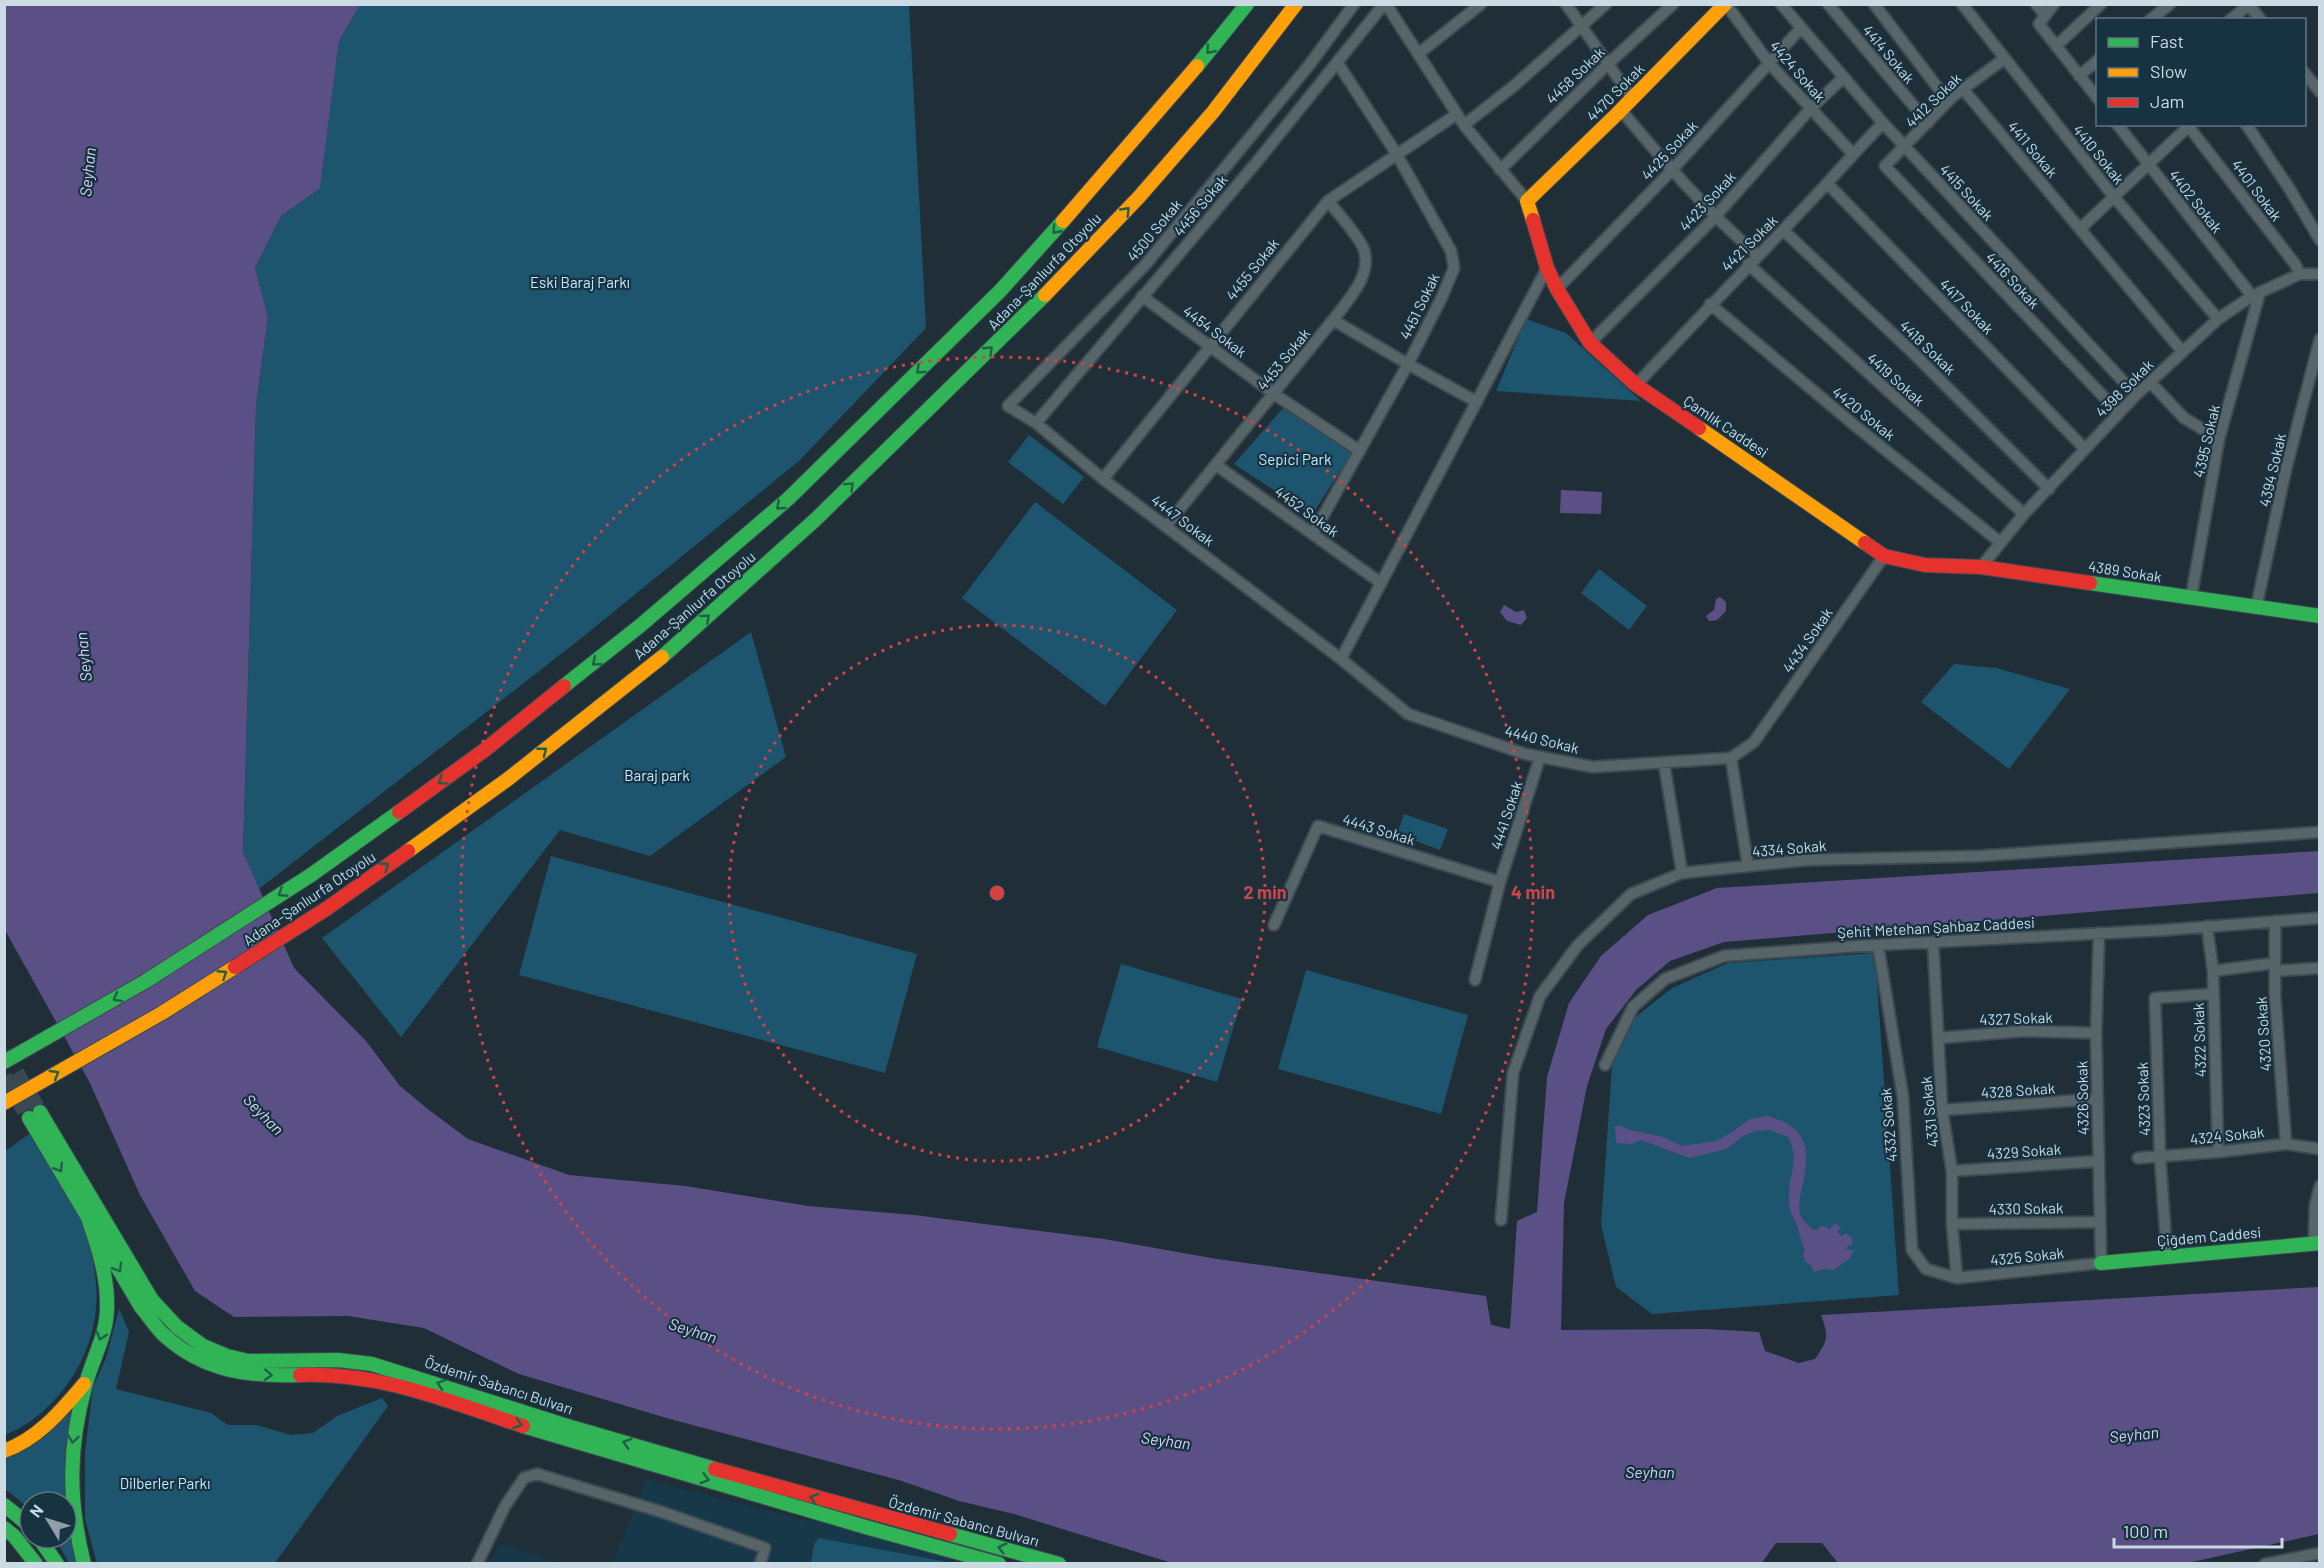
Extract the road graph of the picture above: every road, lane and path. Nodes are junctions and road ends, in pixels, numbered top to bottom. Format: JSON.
{"nodes":[{"id":1,"x":1246,"y":4,"type":"edge"},
{"id":2,"x":1296,"y":4,"type":"edge"},
{"id":3,"x":1354,"y":4,"type":"edge"},
{"id":4,"x":1481,"y":4,"type":"edge"},
{"id":5,"x":1566,"y":4,"type":"edge"},
{"id":6,"x":1606,"y":4,"type":"edge"},
{"id":7,"x":1673,"y":4,"type":"edge"},
{"id":8,"x":1725,"y":4,"type":"edge"},
{"id":9,"x":1781,"y":4,"type":"edge"},
{"id":10,"x":1828,"y":4,"type":"edge"},
{"id":11,"x":1874,"y":4,"type":"edge"},
{"id":12,"x":1962,"y":4,"type":"edge"},
{"id":13,"x":2036,"y":4,"type":"edge"},
{"id":14,"x":2054,"y":4,"type":"edge"},
{"id":15,"x":2101,"y":4,"type":"edge"},
{"id":16,"x":2170,"y":4,"type":"edge"},
{"id":17,"x":2251,"y":5,"type":"edge"},
{"id":18,"x":1389,"y":6,"type":"edge"},
{"id":19,"x":2152,"y":18,"type":"edge"},
{"id":20,"x":2233,"y":18,"type":"edge"},
{"id":21,"x":2260,"y":18,"type":"edge"},
{"id":22,"x":2042,"y":20,"type":"junction"},
{"id":23,"x":1581,"y":25,"type":"junction"},
{"id":24,"x":1801,"y":28,"type":"junction"},
{"id":25,"x":2056,"y":46,"type":"junction"},
{"id":26,"x":1418,"y":54,"type":"junction"},
{"id":27,"x":2004,"y":59,"type":"junction"},
{"id":28,"x":2096,"y":61,"type":"edge"},
{"id":29,"x":1337,"y":62,"type":"junction"},
{"id":30,"x":1608,"y":63,"type":"junction"},
{"id":31,"x":1769,"y":63,"type":"junction"},
{"id":32,"x":2312,"y":75,"type":"edge"},
{"id":33,"x":2079,"y":76,"type":"junction"},
{"id":34,"x":1843,"y":78,"type":"junction"},
{"id":35,"x":1963,"y":89,"type":"junction"},
{"id":36,"x":2319,"y":92,"type":"edge"},
{"id":37,"x":1632,"y":98,"type":"junction"},
{"id":38,"x":2096,"y":98,"type":"edge"},
{"id":39,"x":1948,"y":101,"type":"junction"},
{"id":40,"x":1811,"y":108,"type":"junction"},
{"id":41,"x":1621,"y":110,"type":"junction"},
{"id":42,"x":1457,"y":114,"type":"junction"},
{"id":43,"x":1883,"y":123,"type":"junction"},
{"id":44,"x":1928,"y":123,"type":"junction"},
{"id":45,"x":1464,"y":125,"type":"junction"},
{"id":46,"x":2119,"y":126,"type":"edge"},
{"id":47,"x":2190,"y":126,"type":"edge"},
{"id":48,"x":2247,"y":126,"type":"edge"},
{"id":49,"x":1905,"y":147,"type":"junction"},
{"id":50,"x":1396,"y":153,"type":"junction"},
{"id":51,"x":1852,"y":153,"type":"junction"},
{"id":52,"x":2148,"y":165,"type":"junction"},
{"id":53,"x":1885,"y":166,"type":"joint"},
{"id":54,"x":1500,"y":170,"type":"junction"},
{"id":55,"x":1671,"y":171,"type":"junction"},
{"id":56,"x":1827,"y":183,"type":"junction"},
{"id":57,"x":2114,"y":197,"type":"junction"},
{"id":58,"x":1328,"y":201,"type":"junction"},
{"id":59,"x":1527,"y":201,"type":"junction"},
{"id":60,"x":1714,"y":218,"type":"junction"},
{"id":61,"x":2081,"y":228,"type":"junction"},
{"id":62,"x":1783,"y":230,"type":"junction"},
{"id":63,"x":2319,"y":240,"type":"edge"},
{"id":64,"x":1757,"y":255,"type":"junction"},
{"id":65,"x":1748,"y":264,"type":"junction"},
{"id":66,"x":1547,"y":268,"type":"junction"},
{"id":67,"x":2300,"y":274,"type":"junction"},
{"id":68,"x":2319,"y":274,"type":"edge"},
{"id":69,"x":1557,"y":289,"type":"junction"},
{"id":70,"x":2256,"y":294,"type":"junction"},
{"id":71,"x":1142,"y":296,"type":"junction"},
{"id":72,"x":1710,"y":304,"type":"junction"},
{"id":73,"x":2218,"y":319,"type":"junction"},
{"id":74,"x":1334,"y":320,"type":"junction"},
{"id":75,"x":2319,"y":339,"type":"edge"},
{"id":76,"x":1590,"y":343,"type":"junction"},
{"id":77,"x":1210,"y":345,"type":"junction"},
{"id":78,"x":2182,"y":351,"type":"junction"},
{"id":79,"x":1408,"y":364,"type":"junction"},
{"id":80,"x":2150,"y":382,"type":"junction"},
{"id":81,"x":1636,"y":385,"type":"junction"},
{"id":82,"x":1274,"y":394,"type":"junction"},
{"id":83,"x":2136,"y":395,"type":"junction"},
{"id":84,"x":1477,"y":402,"type":"junction"},
{"id":85,"x":1008,"y":406,"type":"joint"},
{"id":86,"x":2119,"y":413,"type":"junction"},
{"id":87,"x":1036,"y":423,"type":"junction"},
{"id":88,"x":2219,"y":439,"type":"junction"},
{"id":89,"x":2085,"y":449,"type":"junction"},
{"id":90,"x":1360,"y":451,"type":"junction"},
{"id":91,"x":1216,"y":465,"type":"junction"},
{"id":92,"x":1103,"y":478,"type":"junction"},
{"id":93,"x":2049,"y":489,"type":"junction"},
{"id":94,"x":2024,"y":514,"type":"junction"},
{"id":95,"x":1166,"y":526,"type":"junction"},
{"id":96,"x":1313,"y":534,"type":"junction"},
{"id":97,"x":2001,"y":543,"type":"junction"},
{"id":98,"x":1884,"y":556,"type":"junction"},
{"id":99,"x":1925,"y":565,"type":"joint"},
{"id":100,"x":1981,"y":567,"type":"junction"},
{"id":101,"x":1381,"y":583,"type":"junction"},
{"id":102,"x":2191,"y":598,"type":"junction"},
{"id":103,"x":2256,"y":608,"type":"junction"},
{"id":104,"x":2319,"y":616,"type":"edge"},
{"id":105,"x":1341,"y":659,"type":"junction"},
{"id":106,"x":1540,"y":757,"type":"junction"},
{"id":107,"x":1731,"y":758,"type":"junction"},
{"id":108,"x":1664,"y":763,"type":"junction"},
{"id":109,"x":2319,"y":832,"type":"edge"},
{"id":110,"x":1748,"y":866,"type":"junction"},
{"id":111,"x":1682,"y":873,"type":"junction"},
{"id":112,"x":1500,"y":882,"type":"junction"},
{"id":113,"x":2319,"y":918,"type":"edge"},
{"id":114,"x":2275,"y":921,"type":"junction"},
{"id":115,"x":1274,"y":925,"type":"dead end"},
{"id":116,"x":2207,"y":926,"type":"junction"},
{"id":117,"x":2099,"y":933,"type":"junction"},
{"id":118,"x":1934,"y":942,"type":"junction"},
{"id":119,"x":1878,"y":945,"type":"junction"},
{"id":120,"x":2275,"y":967,"type":"junction"},
{"id":121,"x":2319,"y":968,"type":"edge"},
{"id":122,"x":2213,"y":970,"type":"junction"},
{"id":123,"x":1475,"y":980,"type":"dead end"},
{"id":124,"x":2212,"y":994,"type":"junction"},
{"id":125,"x":2096,"y":1033,"type":"junction"},
{"id":126,"x":1938,"y":1038,"type":"junction"},
{"id":127,"x":4,"y":1062,"type":"edge"},
{"id":128,"x":1605,"y":1065,"type":"dead end"},
{"id":129,"x":2096,"y":1099,"type":"junction"},
{"id":130,"x":4,"y":1103,"type":"edge"},
{"id":131,"x":1942,"y":1110,"type":"junction"},
{"id":132,"x":2286,"y":1144,"type":"junction"},
{"id":133,"x":2319,"y":1149,"type":"edge"},
{"id":134,"x":2218,"y":1152,"type":"junction"},
{"id":135,"x":2160,"y":1156,"type":"junction"},
{"id":136,"x":2138,"y":1158,"type":"dead end"},
{"id":137,"x":2099,"y":1161,"type":"junction"},
{"id":138,"x":1952,"y":1171,"type":"junction"},
{"id":139,"x":2319,"y":1186,"type":"edge"},
{"id":140,"x":88,"y":1218,"type":"junction"},
{"id":141,"x":1501,"y":1220,"type":"dead end"},
{"id":142,"x":2100,"y":1222,"type":"junction"},
{"id":143,"x":1952,"y":1224,"type":"junction"},
{"id":144,"x":2317,"y":1243,"type":"edge"},
{"id":145,"x":2167,"y":1257,"type":"junction"},
{"id":146,"x":2101,"y":1263,"type":"junction"},
{"id":147,"x":1956,"y":1278,"type":"junction"},
{"id":148,"x":86,"y":1382,"type":"junction"},
{"id":149,"x":4,"y":1451,"type":"edge"},
{"id":150,"x":4,"y":1505,"type":"edge"},
{"id":151,"x":18,"y":1516,"type":"edge"},
{"id":152,"x":4,"y":1528,"type":"edge"},
{"id":153,"x":48,"y":1550,"type":"edge"},
{"id":154,"x":2319,"y":1553,"type":"edge"},
{"id":155,"x":36,"y":1563,"type":"edge"},
{"id":156,"x":57,"y":1563,"type":"edge"},
{"id":157,"x":84,"y":1563,"type":"edge"},
{"id":158,"x":477,"y":1563,"type":"edge"},
{"id":159,"x":760,"y":1563,"type":"edge"},
{"id":160,"x":999,"y":1563,"type":"edge"},
{"id":161,"x":1059,"y":1563,"type":"edge"},
{"id":162,"x":2265,"y":1563,"type":"edge"}],
"edges":[{"from":1,"to":127,"type":"main road","name":"Adana-Şanlıurfa Otoyolu","one_way":true,"bridge":true},
{"from":130,"to":2,"type":"main road","name":"Adana-Şanlıurfa Otoyolu","one_way":true,"bridge":true},
{"from":3,"to":85,"type":"street","name":"4500 Sokak"},
{"from":4,"to":26,"type":"street"},
{"from":5,"to":23,"type":"street"},
{"from":6,"to":23,"type":"street"},
{"from":7,"to":30,"type":"street","name":"4458 Sokak"},
{"from":8,"to":31,"type":"street","name":"4424 Sokak"},
{"from":8,"to":37,"type":"main road","name":"4470 Sokak"},
{"from":9,"to":24,"type":"street","name":"4415 Sokak"},
{"from":10,"to":44,"type":"street","name":"4414 Sokak"},
{"from":11,"to":39,"type":"street"},
{"from":12,"to":27,"type":"street","name":"4410 Sokak"},
{"from":13,"to":22,"type":"street"},
{"from":14,"to":22,"type":"street"},
{"from":15,"to":25,"type":"street"},
{"from":16,"to":19,"type":"street"},
{"from":17,"to":20,"type":"street"},
{"from":17,"to":21,"type":"street"},
{"from":18,"to":26,"type":"street","name":"Çamlık Caddesi"},
{"from":18,"to":29,"type":"street","name":"4456 Sokak"},
{"from":22,"to":25,"type":"street"},
{"from":23,"to":30,"type":"street"},
{"from":23,"to":45,"type":"street"},
{"from":24,"to":31,"type":"street","name":"4425 Sokak"},
{"from":24,"to":34,"type":"street","name":"4415 Sokak"},
{"from":25,"to":33,"type":"street"},
{"from":26,"to":42,"type":"street","name":"Çamlık Caddesi"},
{"from":27,"to":35,"type":"street","name":"4412 Sokak"},
{"from":27,"to":57,"type":"street","name":"4410 Sokak"},
{"from":28,"to":33,"type":"street"},
{"from":29,"to":50,"type":"street","name":"4451 Sokak"},
{"from":29,"to":71,"type":"street","name":"4456 Sokak"},
{"from":30,"to":37,"type":"street"},
{"from":30,"to":54,"type":"street","name":"4458 Sokak"},
{"from":31,"to":40,"type":"street","name":"4424 Sokak"},
{"from":31,"to":55,"type":"street","name":"4425 Sokak"},
{"from":32,"to":36,"type":"street"},
{"from":33,"to":38,"type":"street"},
{"from":34,"to":40,"type":"street","name":"4423 Sokak"},
{"from":34,"to":43,"type":"street","name":"4415 Sokak"},
{"from":35,"to":39,"type":"street","name":"4412 Sokak"},
{"from":35,"to":61,"type":"street","name":"4411 Sokak"},
{"from":37,"to":41,"type":"main road","name":"4470 Sokak"},
{"from":39,"to":44,"type":"street","name":"4412 Sokak"},
{"from":40,"to":51,"type":"street","name":"4424 Sokak"},
{"from":40,"to":60,"type":"street","name":"4423 Sokak"},
{"from":41,"to":55,"type":"street"},
{"from":41,"to":59,"type":"main road","name":"4470 Sokak"},
{"from":42,"to":45,"type":"street","name":"Çamlık Caddesi"},
{"from":42,"to":50,"type":"street","name":"4455 Sokak"},
{"from":43,"to":49,"type":"street","name":"4415 Sokak"},
{"from":43,"to":51,"type":"street","name":"4421 Sokak"},
{"from":44,"to":49,"type":"street","name":"4412 Sokak"},
{"from":45,"to":54,"type":"street","name":"Çamlık Caddesi"},
{"from":46,"to":52,"type":"street","name":"4402 Sokak"},
{"from":47,"to":52,"type":"street"},
{"from":47,"to":67,"type":"street","name":"4401 Sokak"},
{"from":48,"to":63,"type":"street"},
{"from":49,"to":53,"type":"street","name":"4412 Sokak"},
{"from":49,"to":83,"type":"street","name":"4415 Sokak"},
{"from":50,"to":58,"type":"street","name":"4455 Sokak"},
{"from":50,"to":79,"type":"street","name":"4451 Sokak"},
{"from":51,"to":56,"type":"street","name":"4421 Sokak"},
{"from":52,"to":57,"type":"street"},
{"from":52,"to":70,"type":"street","name":"4402 Sokak"},
{"from":53,"to":86,"type":"street","name":"4416 Sokak"},
{"from":54,"to":59,"type":"street","name":"Çamlık Caddesi"},
{"from":55,"to":60,"type":"street"},
{"from":55,"to":69,"type":"street","name":"4425 Sokak"},
{"from":56,"to":62,"type":"street","name":"4421 Sokak"},
{"from":56,"to":89,"type":"street","name":"4417 Sokak"},
{"from":57,"to":61,"type":"street"},
{"from":57,"to":73,"type":"street","name":"4410 Sokak"},
{"from":58,"to":74,"type":"street","name":"4453 Sokak"},
{"from":58,"to":77,"type":"street","name":"4455 Sokak"},
{"from":59,"to":66,"type":"main road","name":"Çamlık Caddesi"},
{"from":60,"to":64,"type":"street"},
{"from":60,"to":76,"type":"street","name":"4423 Sokak"},
{"from":61,"to":78,"type":"street","name":"4411 Sokak"},
{"from":62,"to":64,"type":"street","name":"4421 Sokak"},
{"from":62,"to":93,"type":"street","name":"4418 Sokak"},
{"from":64,"to":65,"type":"street","name":"4421 Sokak"},
{"from":65,"to":72,"type":"street","name":"4421 Sokak"},
{"from":65,"to":94,"type":"street","name":"4419 Sokak"},
{"from":66,"to":69,"type":"main road","name":"Çamlık Caddesi"},
{"from":66,"to":84,"type":"street"},
{"from":67,"to":68,"type":"street","name":"4398 Sokak"},
{"from":67,"to":70,"type":"street","name":"4398 Sokak"},
{"from":69,"to":76,"type":"main road","name":"Çamlık Caddesi"},
{"from":70,"to":73,"type":"street","name":"4398 Sokak"},
{"from":70,"to":88,"type":"street","name":"4395 Sokak"},
{"from":71,"to":77,"type":"street","name":"4454 Sokak"},
{"from":71,"to":87,"type":"street","name":"4456 Sokak"},
{"from":72,"to":81,"type":"street","name":"4421 Sokak"},
{"from":72,"to":97,"type":"street","name":"4420 Sokak"},
{"from":73,"to":78,"type":"street","name":"4398 Sokak"},
{"from":74,"to":79,"type":"street"},
{"from":74,"to":82,"type":"street","name":"4453 Sokak"},
{"from":75,"to":103,"type":"street","name":"4394 Sokak"},
{"from":76,"to":81,"type":"main road","name":"Çamlık Caddesi"},
{"from":77,"to":82,"type":"street","name":"4454 Sokak"},
{"from":77,"to":92,"type":"street","name":"4455 Sokak"},
{"from":78,"to":80,"type":"street","name":"4398 Sokak"},
{"from":79,"to":84,"type":"street"},
{"from":79,"to":90,"type":"street","name":"4451 Sokak"},
{"from":80,"to":83,"type":"street","name":"4398 Sokak"},
{"from":80,"to":88,"type":"street"},
{"from":81,"to":98,"type":"main road","name":"Çamlık Caddesi"},
{"from":82,"to":90,"type":"street","name":"4454 Sokak"},
{"from":82,"to":91,"type":"street","name":"4453 Sokak"},
{"from":83,"to":86,"type":"street","name":"4398 Sokak"},
{"from":84,"to":101,"type":"street"},
{"from":85,"to":87,"type":"street","name":"4447 Sokak"},
{"from":86,"to":89,"type":"street","name":"4398 Sokak"},
{"from":87,"to":92,"type":"street","name":"4447 Sokak"},
{"from":88,"to":102,"type":"street","name":"4395 Sokak"},
{"from":89,"to":93,"type":"street","name":"4398 Sokak"},
{"from":90,"to":96,"type":"street","name":"4451 Sokak"},
{"from":91,"to":95,"type":"street","name":"4453 Sokak"},
{"from":91,"to":96,"type":"street","name":"4452 Sokak"},
{"from":92,"to":95,"type":"street","name":"4447 Sokak"},
{"from":93,"to":94,"type":"street","name":"4398 Sokak"},
{"from":94,"to":97,"type":"street","name":"4398 Sokak"},
{"from":95,"to":105,"type":"street","name":"4447 Sokak"},
{"from":96,"to":101,"type":"street","name":"4452 Sokak"},
{"from":97,"to":100,"type":"street","name":"4398 Sokak"},
{"from":98,"to":99,"type":"main road","name":"Çamlık Caddesi"},
{"from":98,"to":107,"type":"street","name":"4434 Sokak"},
{"from":99,"to":100,"type":"main road","name":"4389 Sokak"},
{"from":100,"to":102,"type":"main road","name":"4389 Sokak"},
{"from":101,"to":105,"type":"street"},
{"from":102,"to":103,"type":"main road","name":"4389 Sokak"},
{"from":103,"to":104,"type":"main road","name":"4389 Sokak"},
{"from":105,"to":106,"type":"street","name":"4440 Sokak"},
{"from":106,"to":108,"type":"street","name":"4440 Sokak"},
{"from":106,"to":112,"type":"street","name":"4441 Sokak"},
{"from":107,"to":108,"type":"street","name":"4440 Sokak"},
{"from":107,"to":110,"type":"street"},
{"from":108,"to":111,"type":"street"},
{"from":109,"to":110,"type":"street","name":"4334 Sokak"},
{"from":110,"to":111,"type":"street","name":"4334 Sokak"},
{"from":111,"to":141,"type":"street","name":"4334 Sokak"},
{"from":112,"to":115,"type":"street","name":"4443 Sokak"},
{"from":112,"to":123,"type":"street","name":"4441 Sokak"},
{"from":113,"to":114,"type":"street","name":"Şehit Metehan Şahbaz Caddesi"},
{"from":114,"to":116,"type":"street","name":"Şehit Metehan Şahbaz Caddesi"},
{"from":114,"to":120,"type":"street","name":"4320 Sokak"},
{"from":116,"to":117,"type":"street","name":"Şehit Metehan Şahbaz Caddesi"},
{"from":116,"to":122,"type":"street","name":"4322 Sokak"},
{"from":117,"to":118,"type":"street","name":"Şehit Metehan Şahbaz Caddesi"},
{"from":117,"to":125,"type":"street","name":"4326 Sokak"},
{"from":118,"to":119,"type":"street","name":"Şehit Metehan Şahbaz Caddesi"},
{"from":118,"to":126,"type":"street","name":"4331 Sokak"},
{"from":119,"to":128,"type":"street","name":"Şehit Metehan Şahbaz Caddesi"},
{"from":119,"to":147,"type":"street","name":"4332 Sokak"},
{"from":120,"to":121,"type":"street"},
{"from":120,"to":122,"type":"street"},
{"from":120,"to":132,"type":"street","name":"4320 Sokak"},
{"from":122,"to":124,"type":"street","name":"4322 Sokak"},
{"from":124,"to":134,"type":"street","name":"4322 Sokak"},
{"from":124,"to":135,"type":"street","name":"4323 Sokak"},
{"from":125,"to":126,"type":"street","name":"4327 Sokak"},
{"from":125,"to":129,"type":"street","name":"4326 Sokak"},
{"from":126,"to":131,"type":"street","name":"4331 Sokak"},
{"from":129,"to":131,"type":"street","name":"4328 Sokak"},
{"from":129,"to":137,"type":"street","name":"4326 Sokak"},
{"from":131,"to":138,"type":"street","name":"4331 Sokak"},
{"from":132,"to":133,"type":"street","name":"4324 Sokak"},
{"from":132,"to":134,"type":"street","name":"4324 Sokak"},
{"from":134,"to":135,"type":"street","name":"4324 Sokak"},
{"from":135,"to":136,"type":"street","name":"4324 Sokak"},
{"from":135,"to":145,"type":"street","name":"4323 Sokak"},
{"from":137,"to":138,"type":"street","name":"4329 Sokak"},
{"from":137,"to":142,"type":"street","name":"4326 Sokak"},
{"from":138,"to":143,"type":"street","name":"4331 Sokak"},
{"from":139,"to":144,"type":"street"},
{"from":140,"to":148,"type":"main road","one_way":true},
{"from":140,"to":160,"type":"main road","name":"Özdemir Sabancı Bulvarı","one_way":true},
{"from":161,"to":140,"type":"main road","name":"Özdemir Sabancı Bulvarı","one_way":true},
{"from":142,"to":143,"type":"street","name":"4330 Sokak"},
{"from":142,"to":146,"type":"street","name":"4326 Sokak"},
{"from":143,"to":147,"type":"street","name":"4331 Sokak"},
{"from":144,"to":145,"type":"main road","name":"Çiğdem Caddesi"},
{"from":145,"to":146,"type":"main road","name":"Çiğdem Caddesi"},
{"from":146,"to":147,"type":"street","name":"4325 Sokak"},
{"from":148,"to":149,"type":"main road"},
{"from":148,"to":157,"type":"main road","one_way":true},
{"from":150,"to":151,"type":"main road"},
{"from":152,"to":155,"type":"main road"},
{"from":153,"to":156,"type":"main road"},
{"from":154,"to":162,"type":"street"},
{"from":158,"to":159,"type":"street"}]}
